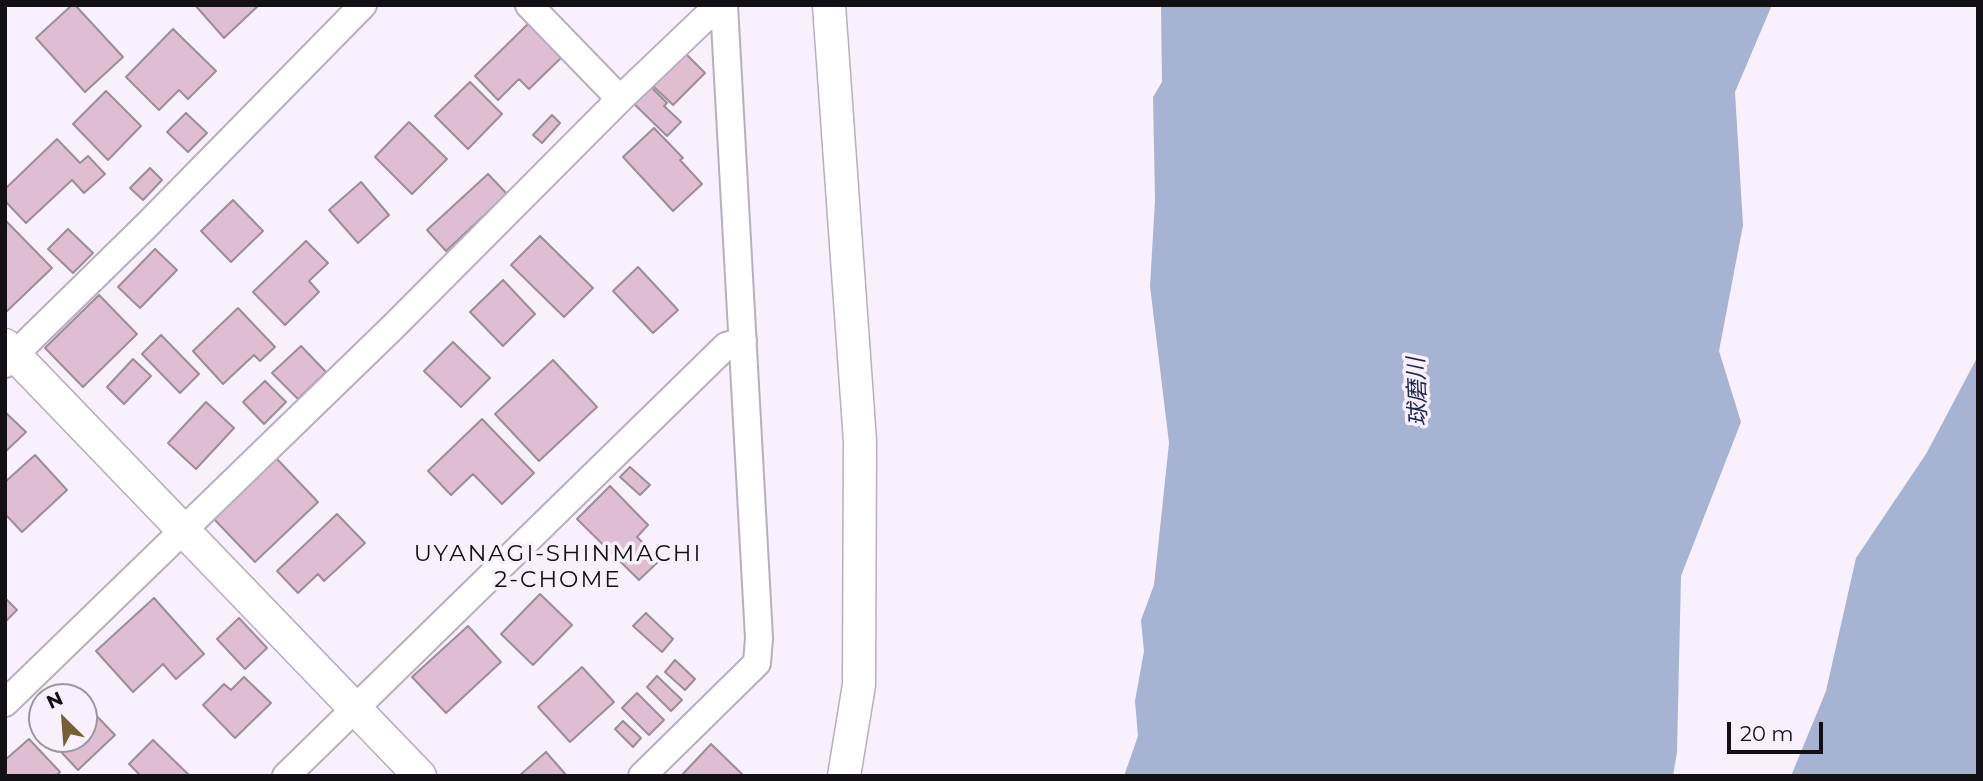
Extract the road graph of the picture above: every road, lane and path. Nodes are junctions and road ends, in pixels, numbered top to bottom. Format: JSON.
{"nodes":[{"id":1,"x":363,"y":5,"type":"edge"},
{"id":2,"x":529,"y":5,"type":"edge"},
{"id":3,"x":829,"y":5,"type":"edge"},
{"id":4,"x":724,"y":7,"type":"edge"},
{"id":5,"x":620,"y":99,"type":"junction"},
{"id":6,"x":743,"y":341,"type":"junction"},
{"id":7,"x":8,"y":355,"type":"edge"},
{"id":8,"x":184,"y":531,"type":"junction"},
{"id":9,"x":5,"y":703,"type":"edge"},
{"id":10,"x":355,"y":708,"type":"junction"},
{"id":11,"x":286,"y":776,"type":"edge"},
{"id":12,"x":420,"y":776,"type":"edge"},
{"id":13,"x":642,"y":776,"type":"edge"},
{"id":14,"x":844,"y":776,"type":"edge"}],
"edges":[{"from":1,"to":7,"type":"street"},
{"from":2,"to":5,"type":"street"},
{"from":3,"to":14,"type":"street"},
{"from":4,"to":5,"type":"street"},
{"from":4,"to":6,"type":"street"},
{"from":5,"to":8,"type":"street"},
{"from":6,"to":10,"type":"street"},
{"from":6,"to":13,"type":"street"},
{"from":7,"to":8,"type":"street"},
{"from":8,"to":9,"type":"street"},
{"from":8,"to":10,"type":"street"},
{"from":10,"to":11,"type":"street"},
{"from":10,"to":12,"type":"street"}]}
